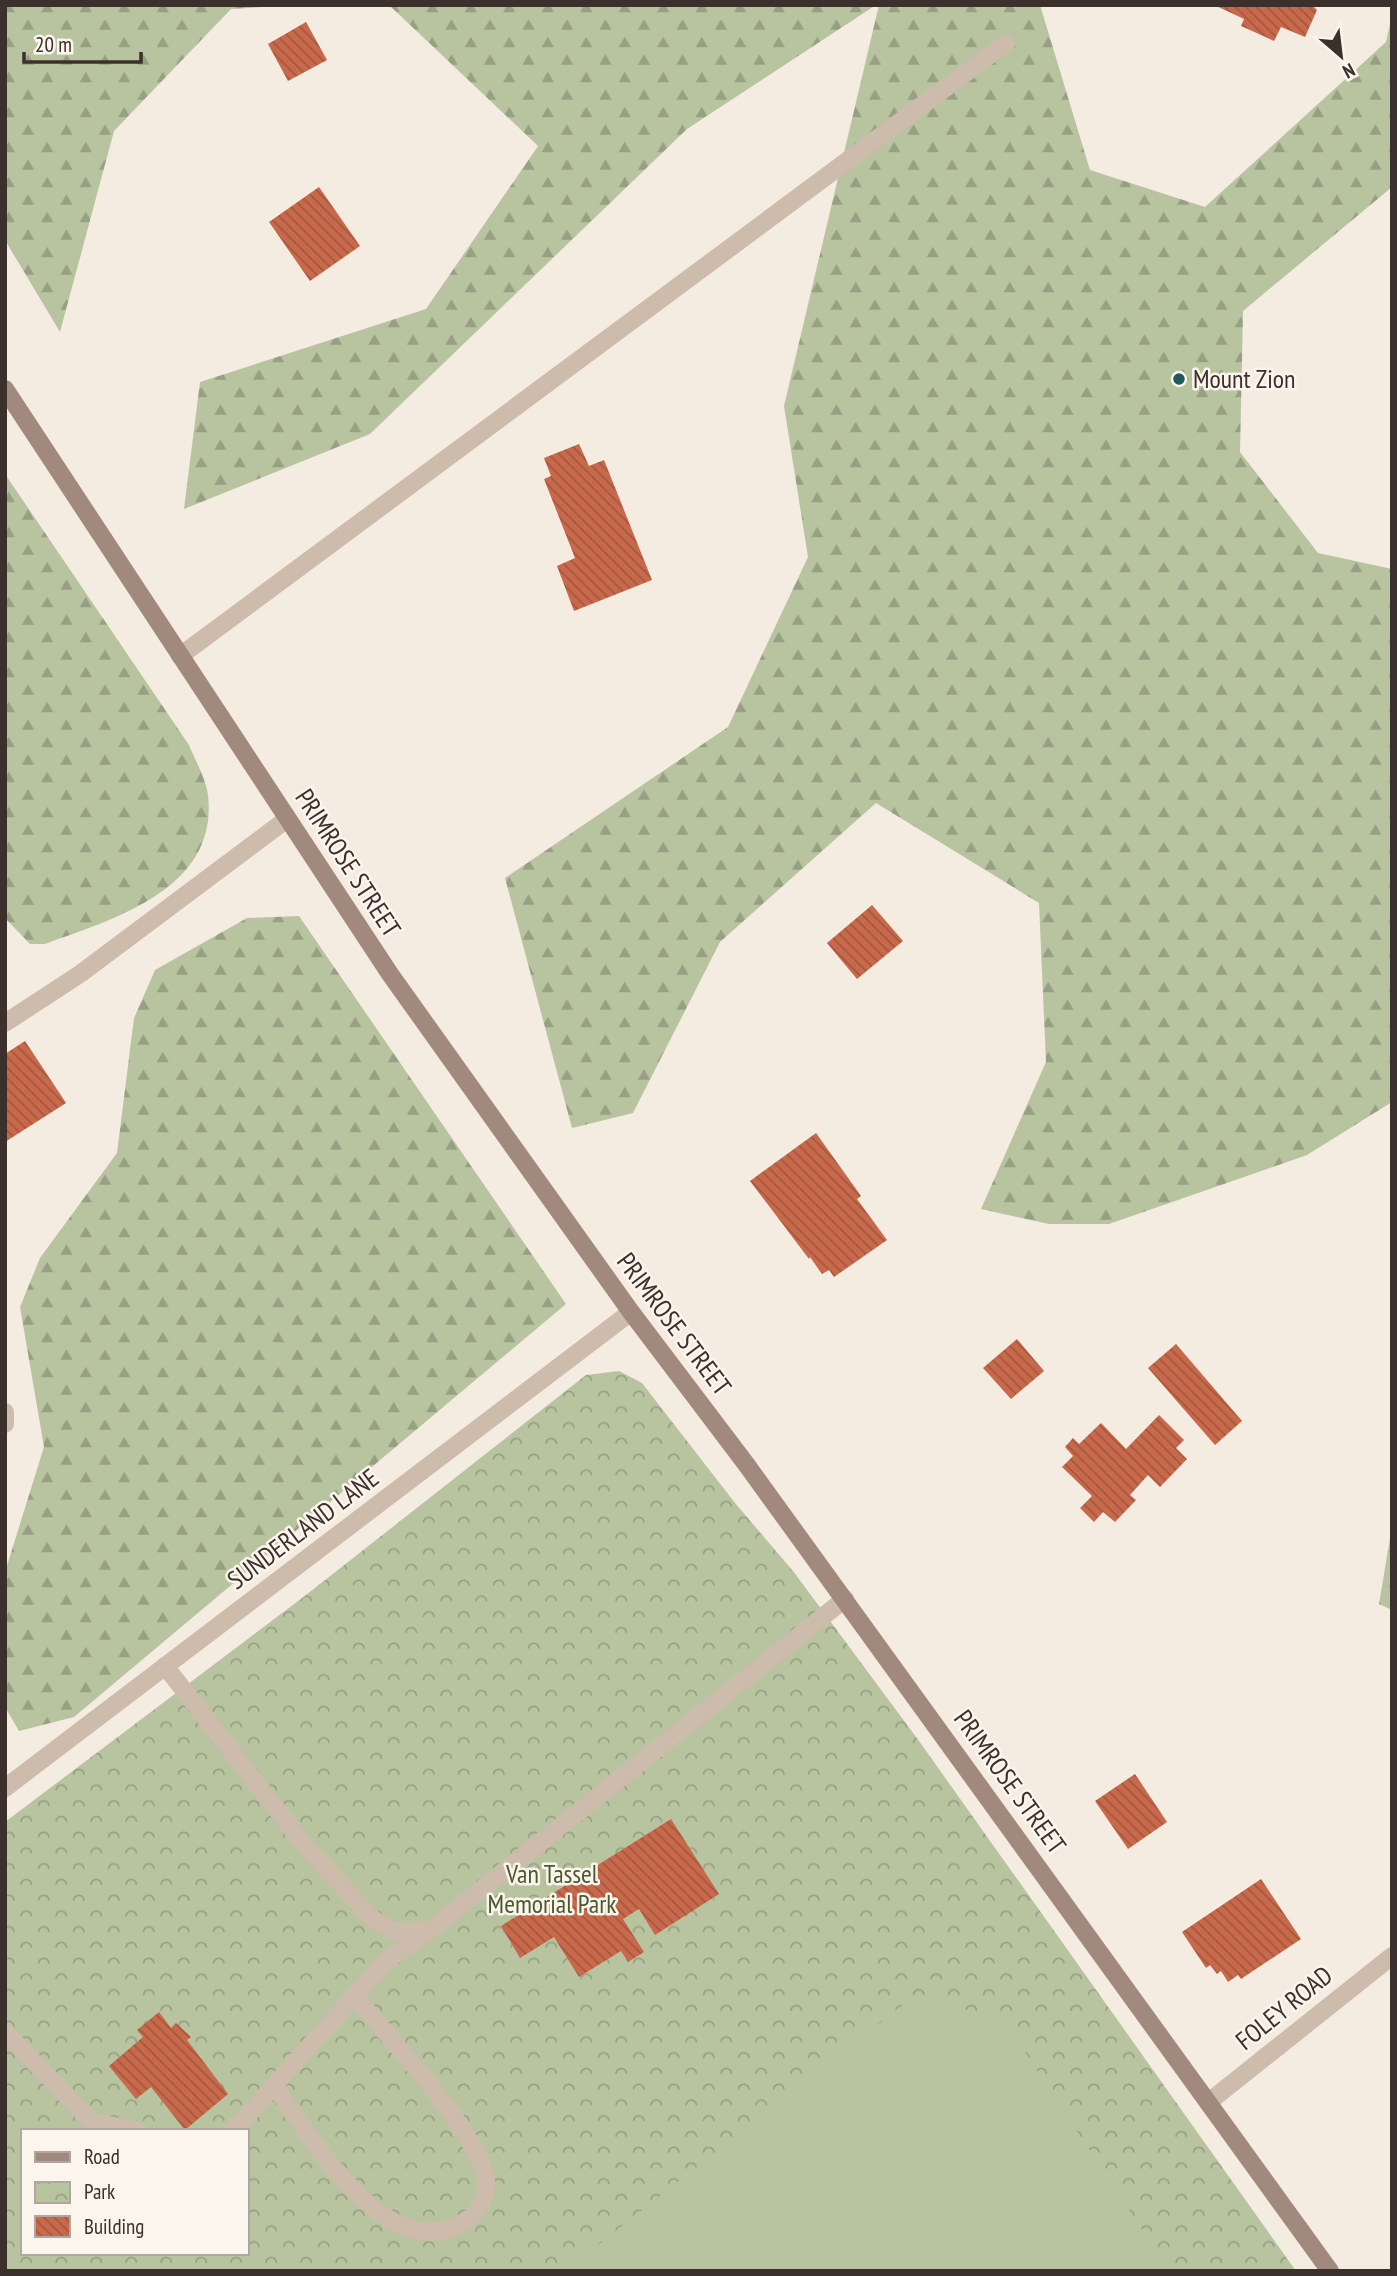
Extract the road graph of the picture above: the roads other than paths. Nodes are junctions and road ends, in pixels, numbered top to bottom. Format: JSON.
{"nodes":[{"id":1,"x":1006,"y":43,"type":"dead end"},
{"id":2,"x":5,"y":389,"type":"edge"},
{"id":3,"x":180,"y":656,"type":"junction"},
{"id":4,"x":287,"y":819,"type":"junction"},
{"id":5,"x":5,"y":1023,"type":"edge"},
{"id":6,"x":631,"y":1312,"type":"junction"},
{"id":7,"x":5,"y":1412,"type":"edge"},
{"id":8,"x":5,"y":1424,"type":"edge"},
{"id":9,"x":845,"y":1599,"type":"junction"},
{"id":10,"x":165,"y":1666,"type":"junction"},
{"id":11,"x":5,"y":1788,"type":"edge"},
{"id":12,"x":429,"y":1931,"type":"junction"},
{"id":13,"x":1392,"y":1956,"type":"edge"},
{"id":14,"x":355,"y":1996,"type":"junction"},
{"id":15,"x":5,"y":2032,"type":"edge"},
{"id":16,"x":275,"y":2087,"type":"junction"},
{"id":17,"x":1210,"y":2101,"type":"junction"},
{"id":18,"x":127,"y":2129,"type":"edge"},
{"id":19,"x":235,"y":2129,"type":"edge"},
{"id":20,"x":1330,"y":2271,"type":"edge"}],
"edges":[{"from":1,"to":3,"type":"street"},
{"from":2,"to":3,"type":"main road","name":"PRIMROSE STREET"},
{"from":3,"to":4,"type":"main road","name":"PRIMROSE STREET"},
{"from":4,"to":5,"type":"street"},
{"from":4,"to":6,"type":"main road","name":"PRIMROSE STREET"},
{"from":6,"to":9,"type":"main road","name":"PRIMROSE STREET"},
{"from":6,"to":10,"type":"street","name":"SUNDERLAND LANE"},
{"from":7,"to":8,"type":"street"},
{"from":9,"to":12,"type":"street"},
{"from":9,"to":17,"type":"main road","name":"PRIMROSE STREET"},
{"from":10,"to":11,"type":"street","name":"SUNDERLAND LANE"},
{"from":10,"to":12,"type":"street"},
{"from":12,"to":14,"type":"street"},
{"from":13,"to":17,"type":"street","name":"FOLEY ROAD"},
{"from":14,"to":16,"type":"street"},
{"from":14,"to":16,"type":"street"},
{"from":15,"to":18,"type":"street"},
{"from":16,"to":19,"type":"street"},
{"from":17,"to":20,"type":"main road","name":"PRIMROSE STREET"}]}
